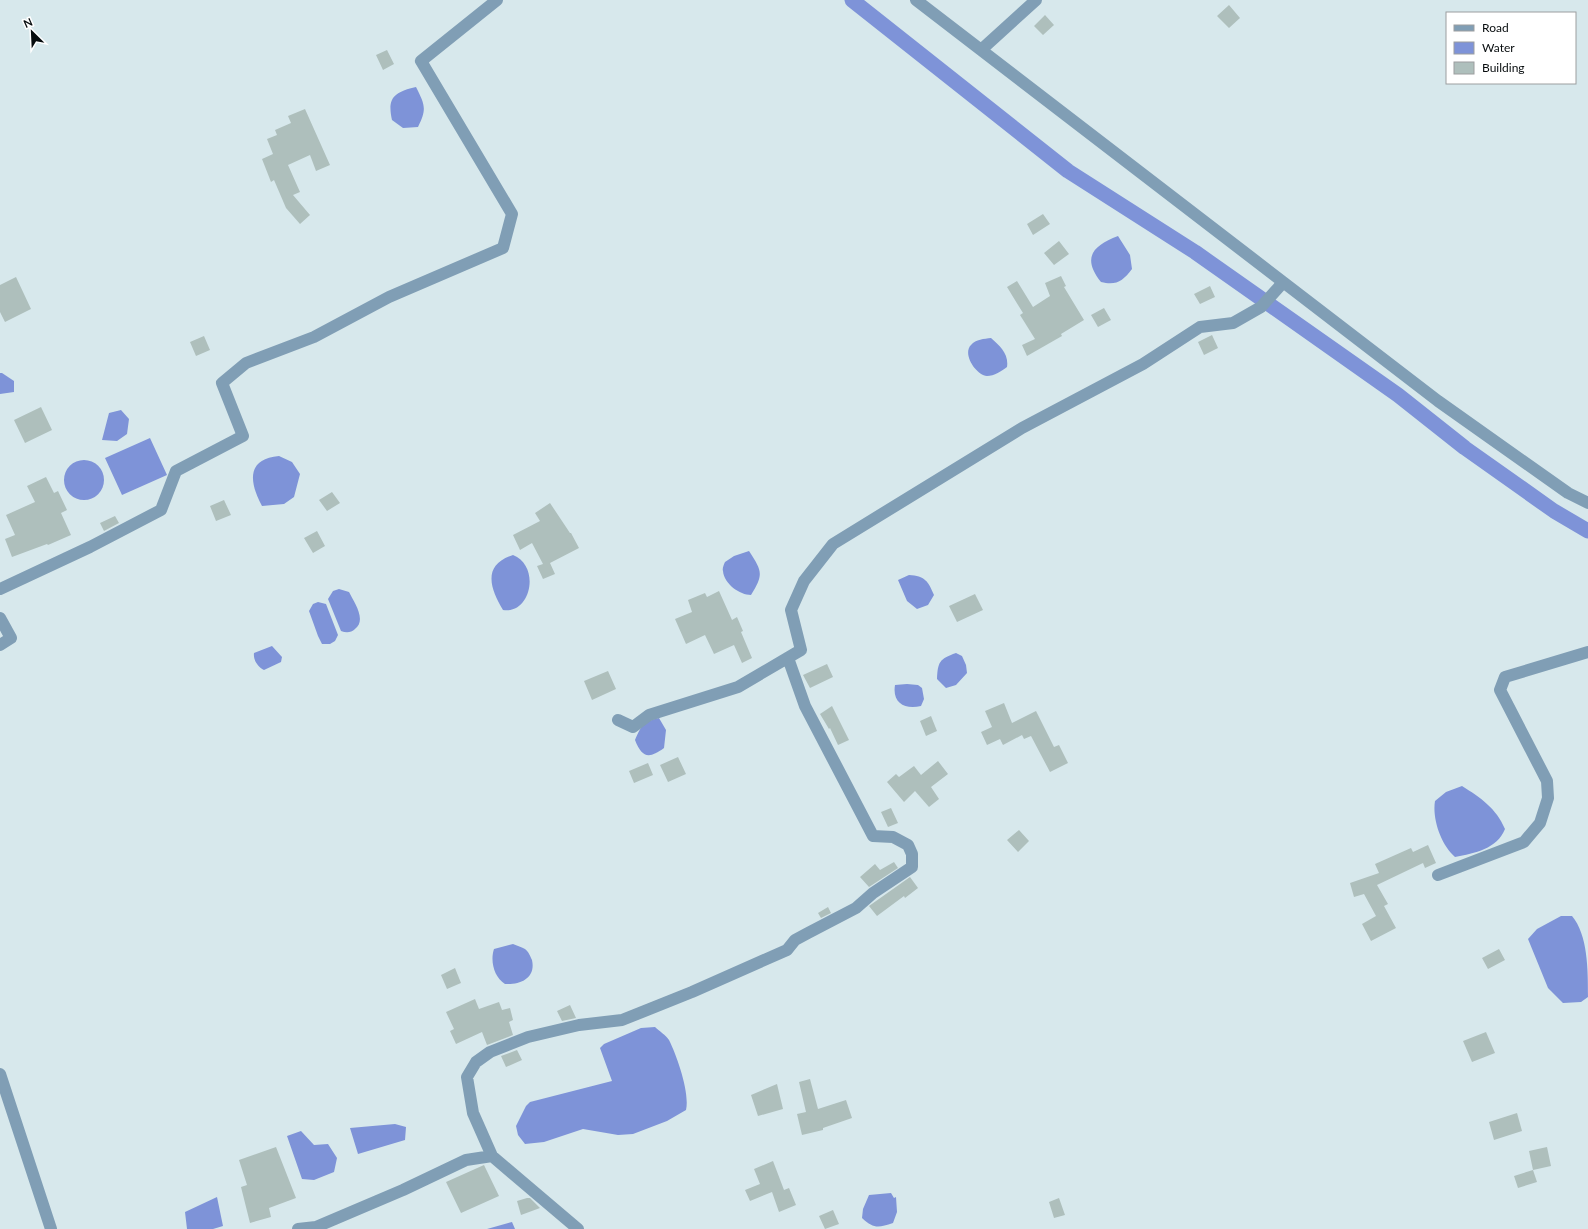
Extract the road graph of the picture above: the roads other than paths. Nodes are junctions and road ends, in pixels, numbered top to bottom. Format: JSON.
{"nodes":[{"id":1,"x":497,"y":0,"type":"edge"},
{"id":2,"x":916,"y":0,"type":"edge"},
{"id":3,"x":1036,"y":0,"type":"edge"},
{"id":4,"x":981,"y":50,"type":"junction"},
{"id":5,"x":1280,"y":284,"type":"junction"},
{"id":6,"x":1588,"y":503,"type":"edge"},
{"id":7,"x":0,"y":590,"type":"edge"},
{"id":8,"x":0,"y":618,"type":"edge"},
{"id":9,"x":0,"y":645,"type":"edge"},
{"id":10,"x":1588,"y":652,"type":"edge"},
{"id":11,"x":788,"y":658,"type":"junction"},
{"id":12,"x":618,"y":720,"type":"dead end"},
{"id":13,"x":1438,"y":875,"type":"dead end"},
{"id":14,"x":0,"y":1074,"type":"edge"},
{"id":15,"x":492,"y":1156,"type":"junction"},
{"id":16,"x":51,"y":1229,"type":"edge"},
{"id":17,"x":298,"y":1229,"type":"edge"},
{"id":18,"x":578,"y":1229,"type":"edge"}],
"edges":[{"from":1,"to":7,"type":"street"},
{"from":2,"to":4,"type":"street"},
{"from":3,"to":4,"type":"street"},
{"from":4,"to":5,"type":"street"},
{"from":5,"to":6,"type":"street"},
{"from":5,"to":11,"type":"street"},
{"from":8,"to":9,"type":"street"},
{"from":10,"to":13,"type":"street"},
{"from":11,"to":12,"type":"street"},
{"from":11,"to":15,"type":"street"},
{"from":14,"to":16,"type":"street"},
{"from":15,"to":17,"type":"street"},
{"from":15,"to":18,"type":"street"}]}
